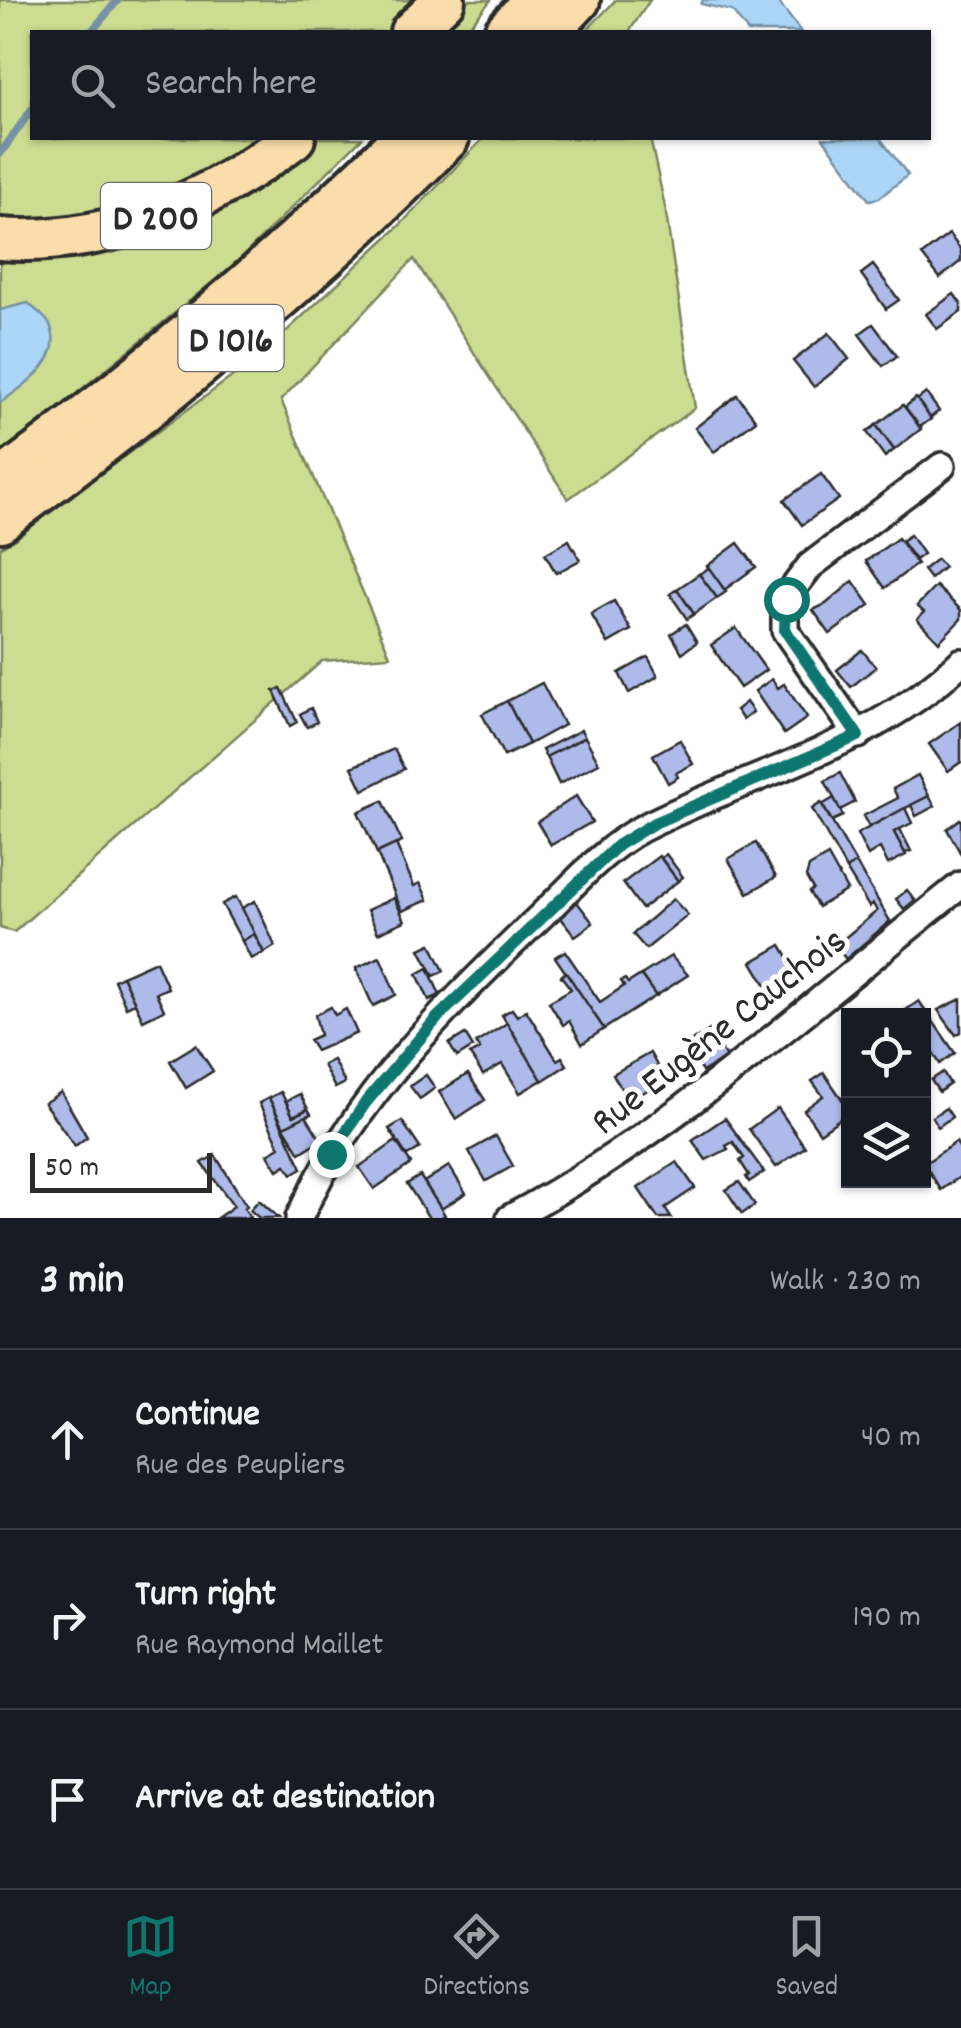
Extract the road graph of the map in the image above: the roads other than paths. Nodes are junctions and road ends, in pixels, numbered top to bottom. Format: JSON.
{"nodes":[{"id":1,"x":444,"y":0,"type":"edge"},
{"id":2,"x":536,"y":0,"type":"edge"},
{"id":3,"x":578,"y":0,"type":"edge"},
{"id":4,"x":412,"y":30,"type":"edge"},
{"id":5,"x":508,"y":30,"type":"edge"},
{"id":6,"x":550,"y":30,"type":"edge"},
{"id":7,"x":291,"y":140,"type":"edge"},
{"id":8,"x":402,"y":140,"type":"edge"},
{"id":9,"x":445,"y":140,"type":"edge"},
{"id":10,"x":0,"y":239,"type":"edge"},
{"id":11,"x":942,"y":466,"type":"dead end"},
{"id":12,"x":0,"y":482,"type":"edge"},
{"id":13,"x":0,"y":520,"type":"edge"},
{"id":14,"x":961,"y":662,"type":"edge"},
{"id":15,"x":858,"y":736,"type":"junction"},
{"id":16,"x":961,"y":885,"type":"edge"},
{"id":17,"x":300,"y":1218,"type":"edge"},
{"id":18,"x":510,"y":1218,"type":"edge"}],
"edges":[{"from":1,"to":4,"type":"main road"},
{"from":2,"to":5,"type":"highway"},
{"from":3,"to":6,"type":"highway"},
{"from":7,"to":10,"type":"main road","number":"D 200"},
{"from":8,"to":12,"type":"highway","number":"D 1016"},
{"from":9,"to":13,"type":"highway","number":"D 1016"},
{"from":11,"to":15,"type":"street"},
{"from":14,"to":15,"type":"street"},
{"from":15,"to":17,"type":"street"},
{"from":16,"to":18,"type":"street","name":"Rue Eugène Cauchois"}]}
